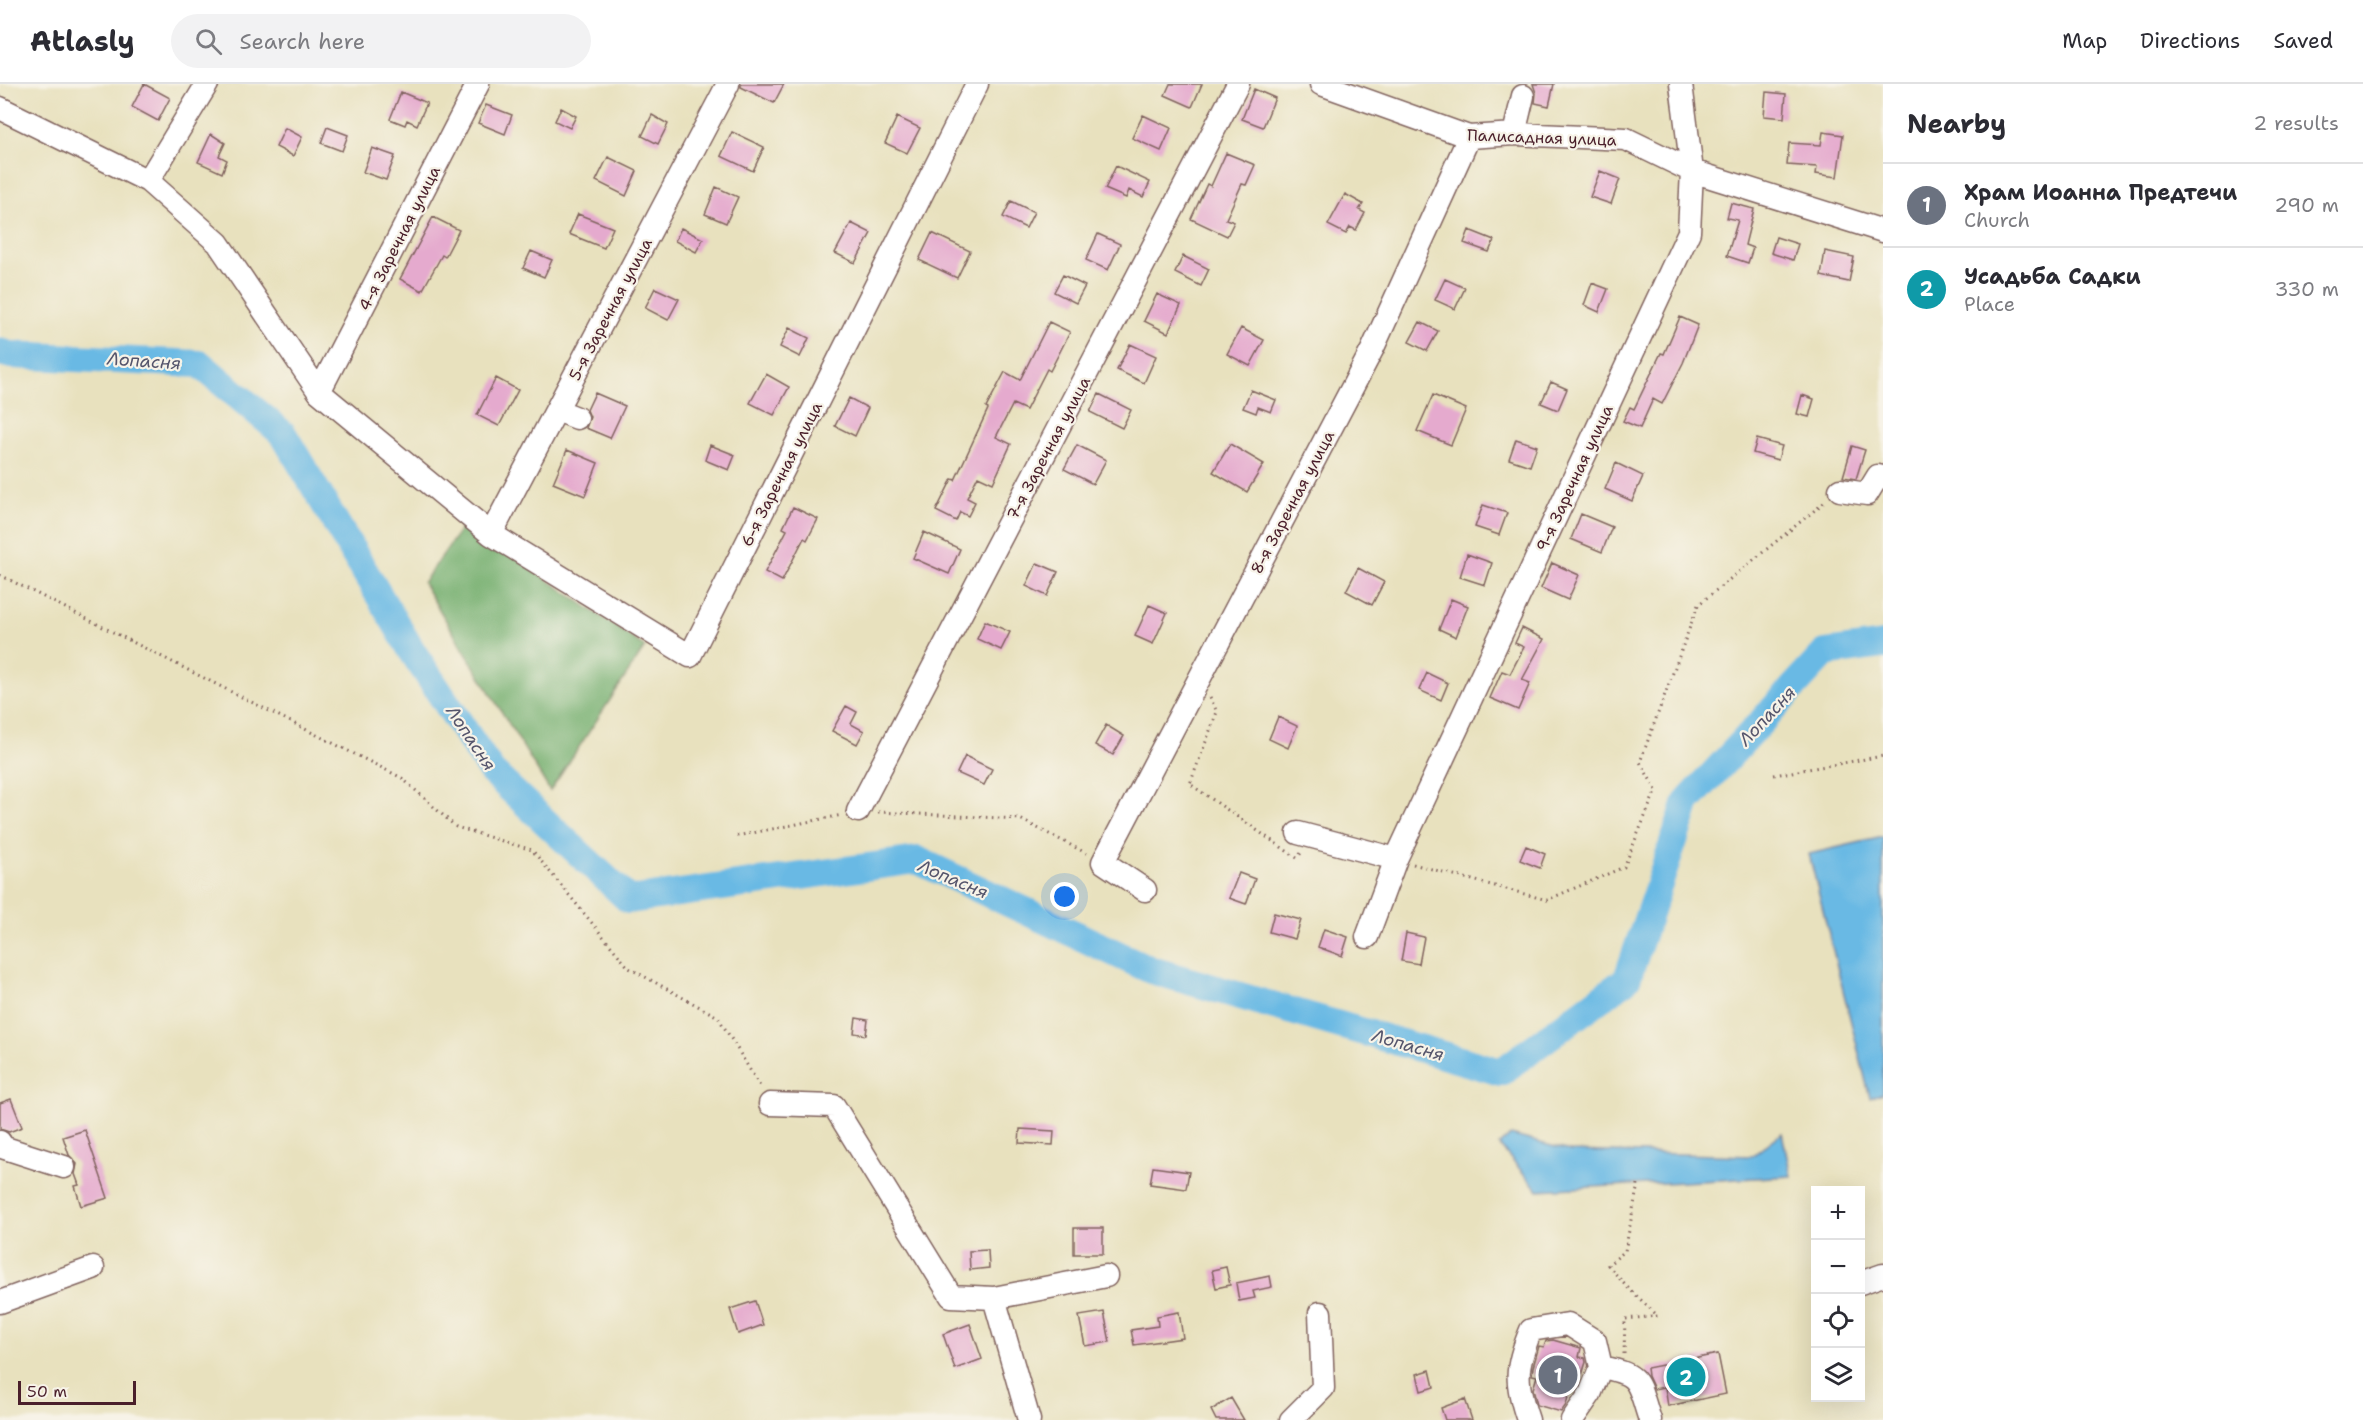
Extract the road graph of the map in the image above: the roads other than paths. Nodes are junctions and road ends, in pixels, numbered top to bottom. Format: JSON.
{"nodes":[{"id":1,"x":207,"y":84,"type":"edge"},
{"id":2,"x":478,"y":84,"type":"edge"},
{"id":3,"x":728,"y":84,"type":"edge"},
{"id":4,"x":977,"y":84,"type":"edge"},
{"id":5,"x":1238,"y":84,"type":"edge"},
{"id":6,"x":1322,"y":84,"type":"edge"},
{"id":7,"x":1681,"y":84,"type":"edge"},
{"id":8,"x":1523,"y":96,"type":"dead end"},
{"id":9,"x":0,"y":108,"type":"edge"},
{"id":10,"x":1514,"y":134,"type":"junction"},
{"id":11,"x":1469,"y":137,"type":"junction"},
{"id":12,"x":1692,"y":171,"type":"junction"},
{"id":13,"x":148,"y":181,"type":"junction"},
{"id":14,"x":1883,"y":231,"type":"edge"},
{"id":15,"x":319,"y":392,"type":"junction"},
{"id":16,"x":1883,"y":477,"type":"edge"},
{"id":17,"x":1840,"y":490,"type":"road end"},
{"id":18,"x":491,"y":534,"type":"junction"},
{"id":19,"x":858,"y":811,"type":"road end"},
{"id":20,"x":1305,"y":834,"type":"road end"},
{"id":21,"x":1396,"y":859,"type":"junction"},
{"id":22,"x":1145,"y":890,"type":"dead end"},
{"id":23,"x":1367,"y":937,"type":"dead end"},
{"id":24,"x":770,"y":1104,"type":"road end"},
{"id":25,"x":0,"y":1142,"type":"edge"},
{"id":26,"x":63,"y":1167,"type":"dead end"},
{"id":27,"x":93,"y":1268,"type":"dead end"},
{"id":28,"x":1883,"y":1275,"type":"edge"},
{"id":29,"x":1106,"y":1276,"type":"dead end"},
{"id":30,"x":1865,"y":1281,"type":"edge"},
{"id":31,"x":994,"y":1298,"type":"junction"},
{"id":32,"x":0,"y":1302,"type":"edge"},
{"id":33,"x":1320,"y":1313,"type":"dead end"},
{"id":34,"x":1600,"y":1367,"type":"junction"},
{"id":35,"x":1029,"y":1420,"type":"edge"},
{"id":36,"x":1291,"y":1420,"type":"edge"},
{"id":37,"x":1528,"y":1420,"type":"edge"},
{"id":38,"x":1572,"y":1420,"type":"edge"},
{"id":39,"x":1650,"y":1420,"type":"edge"}],
"edges":[{"from":1,"to":13,"type":"street"},
{"from":2,"to":15,"type":"street","name":"4-я Заречная улица"},
{"from":3,"to":18,"type":"street","name":"5-я Заречная улица"},
{"from":4,"to":18,"type":"street","name":"6-я Заречная улица"},
{"from":5,"to":19,"type":"street","name":"7-я Заречная улица"},
{"from":6,"to":11,"type":"street","name":"Палисадная улица"},
{"from":7,"to":12,"type":"street","name":"9-я Заречная улица"},
{"from":8,"to":10,"type":"street"},
{"from":9,"to":13,"type":"street"},
{"from":10,"to":11,"type":"street","name":"Палисадная улица"},
{"from":10,"to":12,"type":"street","name":"Палисадная улица"},
{"from":11,"to":22,"type":"street","name":"8-я Заречная улица"},
{"from":12,"to":14,"type":"street","name":"Палисадная улица"},
{"from":12,"to":21,"type":"street","name":"9-я Заречная улица"},
{"from":13,"to":15,"type":"street"},
{"from":15,"to":18,"type":"street"},
{"from":16,"to":17,"type":"street"},
{"from":20,"to":21,"type":"street"},
{"from":21,"to":23,"type":"street","name":"9-я Заречная улица"},
{"from":24,"to":31,"type":"street"},
{"from":25,"to":26,"type":"street"},
{"from":27,"to":32,"type":"street"},
{"from":28,"to":30,"type":"street"},
{"from":29,"to":31,"type":"street"},
{"from":31,"to":35,"type":"street"},
{"from":33,"to":36,"type":"street"},
{"from":34,"to":37,"type":"street"},
{"from":34,"to":38,"type":"street"},
{"from":34,"to":39,"type":"street"}]}
